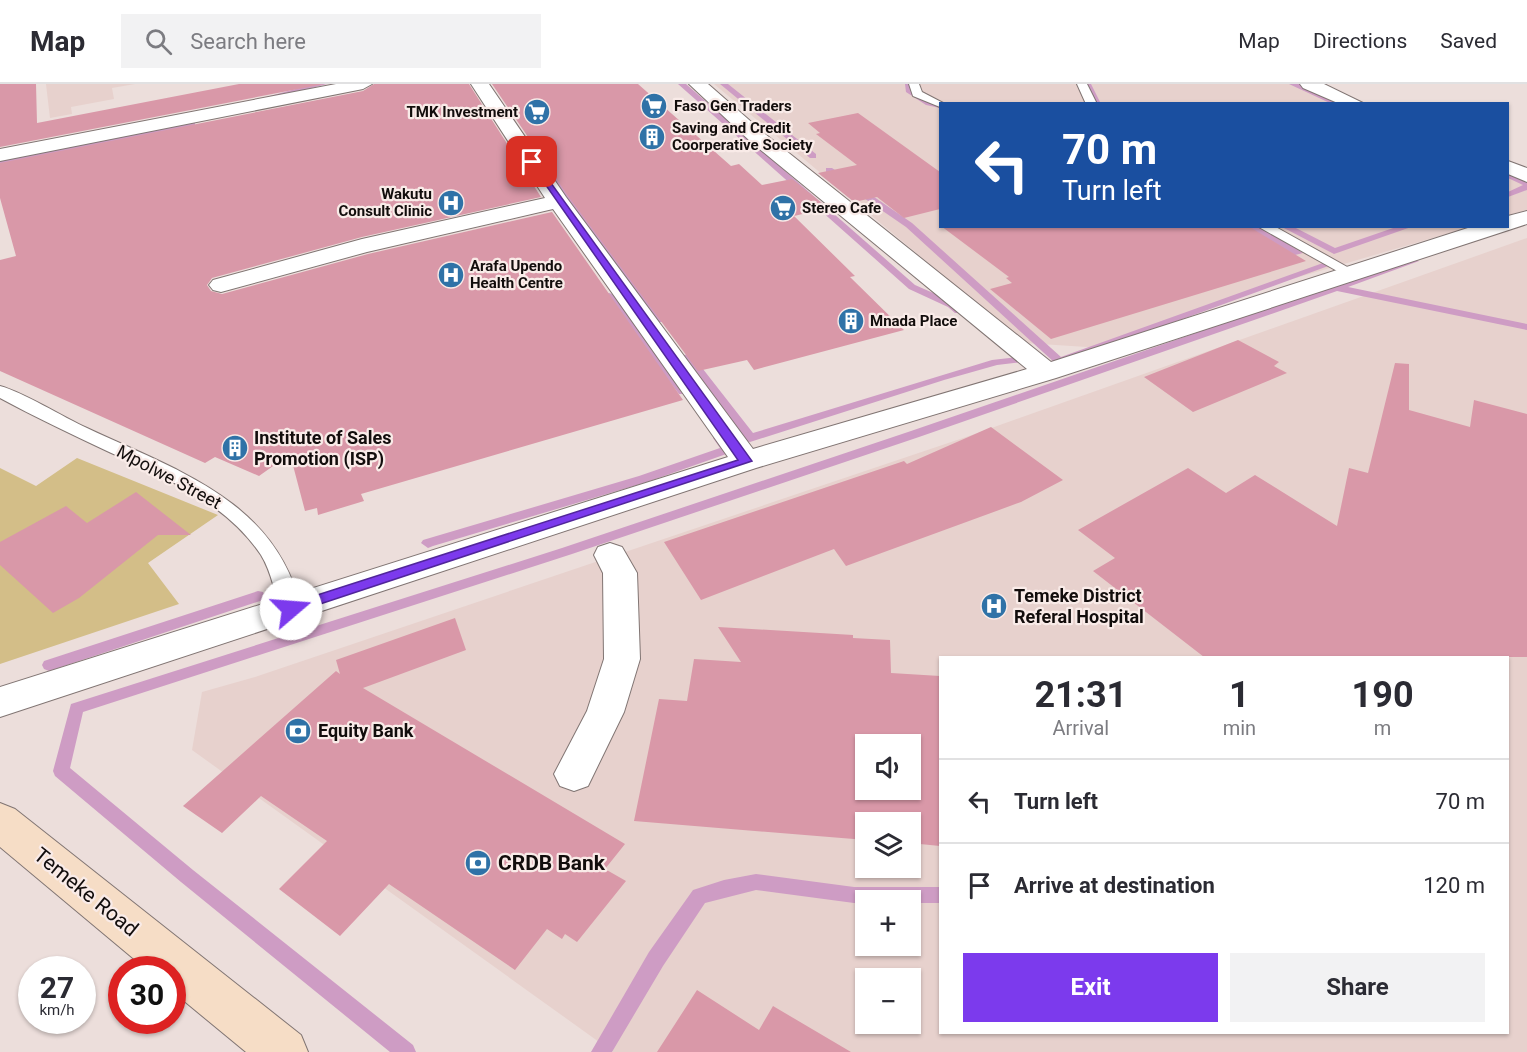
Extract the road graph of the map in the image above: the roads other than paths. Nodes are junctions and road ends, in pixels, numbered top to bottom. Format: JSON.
{"nodes":[{"id":1,"x":363,"y":84,"type":"edge"},
{"id":2,"x":480,"y":84,"type":"edge"},
{"id":3,"x":698,"y":84,"type":"edge"},
{"id":4,"x":914,"y":84,"type":"edge"},
{"id":5,"x":1082,"y":84,"type":"edge"},
{"id":6,"x":1310,"y":84,"type":"edge"},
{"id":7,"x":1091,"y":102,"type":"edge"},
{"id":8,"x":1351,"y":102,"type":"edge"},
{"id":9,"x":939,"y":104,"type":"edge"},
{"id":10,"x":0,"y":155,"type":"edge"},
{"id":11,"x":1509,"y":167,"type":"edge"},
{"id":12,"x":1527,"y":176,"type":"edge"},
{"id":13,"x":558,"y":201,"type":"junction"},
{"id":14,"x":1527,"y":217,"type":"edge"},
{"id":15,"x":1509,"y":224,"type":"edge"},
{"id":16,"x":1267,"y":228,"type":"edge"},
{"id":17,"x":1492,"y":228,"type":"edge"},
{"id":18,"x":1351,"y":273,"type":"junction"},
{"id":19,"x":221,"y":285,"type":"dead end"},
{"id":20,"x":1047,"y":372,"type":"junction"},
{"id":21,"x":0,"y":391,"type":"edge"},
{"id":22,"x":746,"y":461,"type":"junction"},
{"id":23,"x":610,"y":555,"type":"dead end"},
{"id":24,"x":291,"y":609,"type":"junction"},
{"id":25,"x":0,"y":702,"type":"edge"},
{"id":26,"x":574,"y":774,"type":"dead end"},
{"id":27,"x":0,"y":822,"type":"edge"},
{"id":28,"x":284,"y":1052,"type":"edge"}],
"edges":[{"from":1,"to":10,"type":"street"},
{"from":2,"to":13,"type":"street"},
{"from":3,"to":20,"type":"street"},
{"from":4,"to":9,"type":"lane"},
{"from":5,"to":7,"type":"lane"},
{"from":6,"to":8,"type":"street"},
{"from":11,"to":12,"type":"street"},
{"from":13,"to":19,"type":"street"},
{"from":13,"to":22,"type":"street"},
{"from":14,"to":15,"type":"street"},
{"from":16,"to":18,"type":"lane"},
{"from":17,"to":18,"type":"street"},
{"from":18,"to":20,"type":"street"},
{"from":20,"to":22,"type":"street"},
{"from":21,"to":24,"type":"lane","name":"Mpolwe Street"},
{"from":22,"to":24,"type":"street"},
{"from":23,"to":26,"type":"street"},
{"from":24,"to":25,"type":"street"},
{"from":27,"to":28,"type":"street","name":"Temeke Road"}]}
